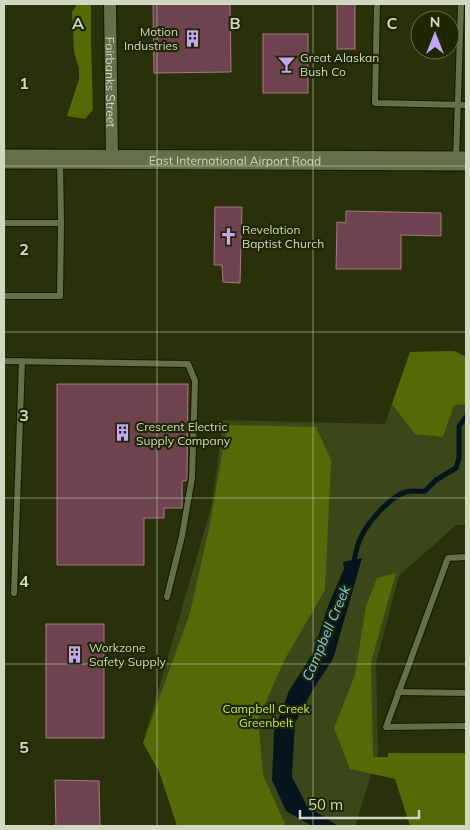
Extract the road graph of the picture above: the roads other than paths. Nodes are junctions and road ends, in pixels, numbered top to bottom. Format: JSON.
{"nodes":[{"id":1,"x":110,"y":4,"type":"edge"},
{"id":2,"x":377,"y":4,"type":"edge"},
{"id":3,"x":460,"y":4,"type":"edge"},
{"id":4,"x":458,"y":105,"type":"junction"},
{"id":5,"x":466,"y":105,"type":"edge"},
{"id":6,"x":4,"y":159,"type":"edge"},
{"id":7,"x":60,"y":159,"type":"junction"},
{"id":8,"x":112,"y":160,"type":"junction"},
{"id":9,"x":461,"y":161,"type":"edge"},
{"id":10,"x":4,"y":223,"type":"edge"},
{"id":11,"x":61,"y":223,"type":"junction"},
{"id":12,"x":4,"y":296,"type":"edge"},
{"id":13,"x":4,"y":361,"type":"edge"},
{"id":14,"x":22,"y":361,"type":"junction"},
{"id":15,"x":466,"y":557,"type":"edge"},
{"id":16,"x":14,"y":594,"type":"dead end"},
{"id":17,"x":167,"y":597,"type":"dead end"},
{"id":18,"x":398,"y":692,"type":"junction"},
{"id":19,"x":466,"y":693,"type":"edge"},
{"id":20,"x":466,"y":726,"type":"edge"}],
"edges":[{"from":1,"to":8,"type":"street","name":"Fairbanks Street"},
{"from":2,"to":4,"type":"lane"},
{"from":3,"to":4,"type":"lane"},
{"from":4,"to":5,"type":"lane"},
{"from":4,"to":9,"type":"lane"},
{"from":6,"to":7,"type":"main road","name":"East International Airport Road"},
{"from":7,"to":8,"type":"main road","name":"East International Airport Road"},
{"from":7,"to":11,"type":"lane"},
{"from":8,"to":9,"type":"main road","name":"East International Airport Road"},
{"from":10,"to":11,"type":"lane"},
{"from":11,"to":12,"type":"lane"},
{"from":13,"to":14,"type":"lane"},
{"from":14,"to":16,"type":"lane"},
{"from":14,"to":17,"type":"lane"},
{"from":15,"to":18,"type":"lane"},
{"from":18,"to":19,"type":"lane"},
{"from":18,"to":20,"type":"lane"}]}
